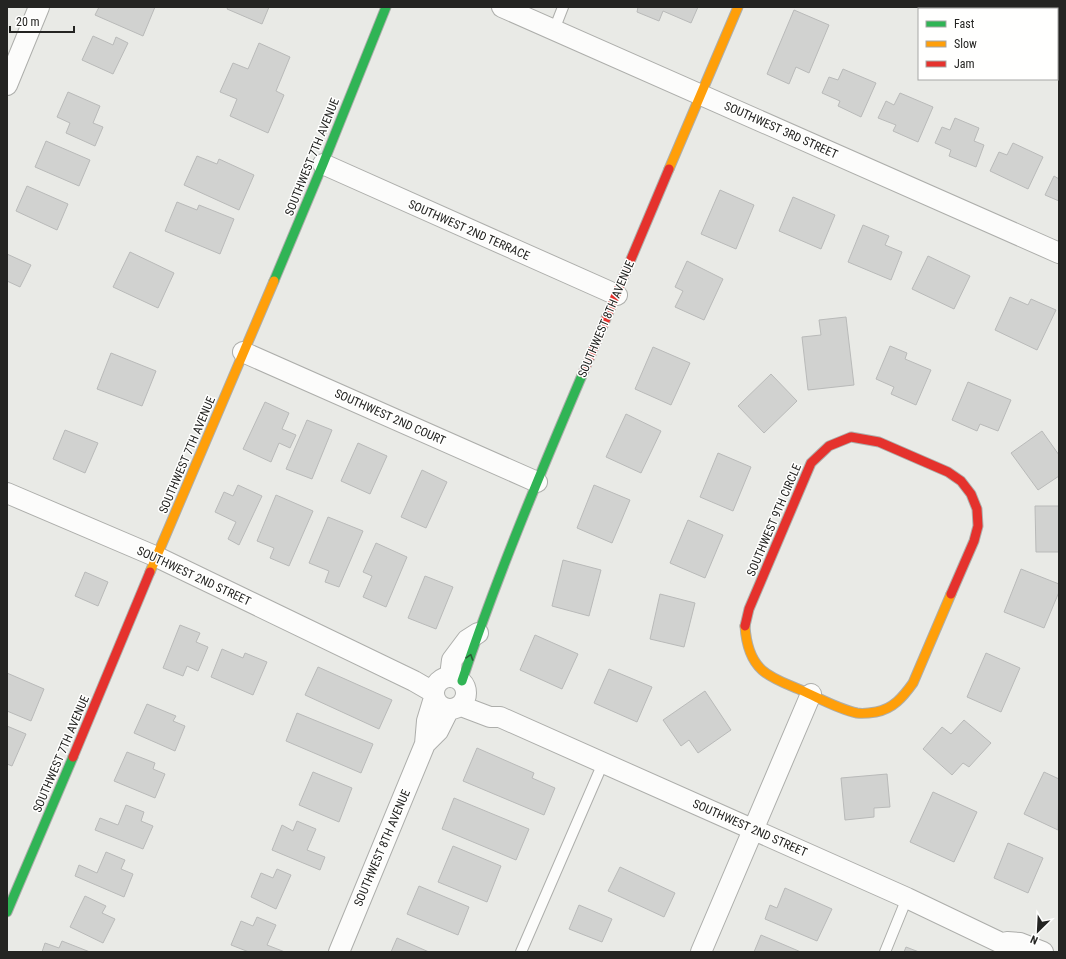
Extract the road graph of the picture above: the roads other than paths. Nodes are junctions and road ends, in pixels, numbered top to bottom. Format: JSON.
{"nodes":[{"id":1,"x":39,"y":7,"type":"edge"},
{"id":2,"x":386,"y":7,"type":"edge"},
{"id":3,"x":502,"y":7,"type":"edge"},
{"id":4,"x":563,"y":7,"type":"edge"},
{"id":5,"x":738,"y":7,"type":"edge"},
{"id":6,"x":554,"y":30,"type":"junction"},
{"id":7,"x":7,"y":85,"type":"edge"},
{"id":8,"x":701,"y":95,"type":"junction"},
{"id":9,"x":323,"y":164,"type":"junction"},
{"id":10,"x":1059,"y":253,"type":"edge"},
{"id":11,"x":617,"y":295,"type":"junction"},
{"id":12,"x":243,"y":352,"type":"junction"},
{"id":13,"x":537,"y":482,"type":"junction"},
{"id":14,"x":7,"y":493,"type":"edge"},
{"id":15,"x":157,"y":557,"type":"junction"},
{"id":16,"x":478,"y":633,"type":"joint"},
{"id":17,"x":449,"y":692,"type":"junction"},
{"id":18,"x":811,"y":694,"type":"junction"},
{"id":19,"x":603,"y":763,"type":"junction"},
{"id":20,"x":753,"y":829,"type":"junction"},
{"id":21,"x":907,"y":898,"type":"junction"},
{"id":22,"x":7,"y":912,"type":"edge"},
{"id":23,"x":999,"y":942,"type":"junction"},
{"id":24,"x":1059,"y":949,"type":"edge"},
{"id":25,"x":339,"y":952,"type":"edge"},
{"id":26,"x":522,"y":952,"type":"edge"},
{"id":27,"x":701,"y":952,"type":"edge"},
{"id":28,"x":885,"y":952,"type":"edge"},
{"id":29,"x":1020,"y":952,"type":"edge"},
{"id":30,"x":1043,"y":952,"type":"edge"},
{"id":31,"x":1051,"y":952,"type":"edge"}],
"edges":[{"from":1,"to":7,"type":"street"},
{"from":2,"to":9,"type":"street","name":"SOUTHWEST 7TH AVENUE"},
{"from":3,"to":6,"type":"street","name":"SOUTHWEST 3RD STREET"},
{"from":4,"to":6,"type":"lane"},
{"from":5,"to":8,"type":"street","name":"SOUTHWEST 8TH AVENUE"},
{"from":6,"to":8,"type":"street","name":"SOUTHWEST 3RD STREET"},
{"from":8,"to":10,"type":"street","name":"SOUTHWEST 3RD STREET"},
{"from":8,"to":11,"type":"street","name":"SOUTHWEST 8TH AVENUE"},
{"from":9,"to":11,"type":"street","name":"SOUTHWEST 2ND TERRACE"},
{"from":9,"to":12,"type":"street","name":"SOUTHWEST 7TH AVENUE"},
{"from":11,"to":13,"type":"street","name":"SOUTHWEST 8TH AVENUE"},
{"from":12,"to":13,"type":"street","name":"SOUTHWEST 2ND COURT"},
{"from":12,"to":15,"type":"street","name":"SOUTHWEST 7TH AVENUE"},
{"from":13,"to":16,"type":"street","name":"SOUTHWEST 8TH AVENUE"},
{"from":14,"to":15,"type":"street","name":"SOUTHWEST 2ND STREET"},
{"from":15,"to":17,"type":"street","name":"SOUTHWEST 2ND STREET"},
{"from":15,"to":22,"type":"street","name":"SOUTHWEST 7TH AVENUE"},
{"from":16,"to":17,"type":"street","name":"SOUTHWEST 8TH AVENUE"},
{"from":17,"to":19,"type":"street","name":"SOUTHWEST 2ND STREET"},
{"from":17,"to":25,"type":"street","name":"SOUTHWEST 8TH AVENUE"},
{"from":18,"to":18,"type":"street","name":"SOUTHWEST 9TH CIRCLE"},
{"from":18,"to":20,"type":"street"},
{"from":19,"to":20,"type":"street","name":"SOUTHWEST 2ND STREET"},
{"from":19,"to":26,"type":"lane"},
{"from":20,"to":21,"type":"street","name":"SOUTHWEST 2ND STREET"},
{"from":20,"to":27,"type":"street"},
{"from":21,"to":23,"type":"street","name":"SOUTHWEST 2ND STREET"},
{"from":21,"to":28,"type":"lane"},
{"from":23,"to":29,"type":"street","name":"SOUTHWEST 2ND STREET"},
{"from":23,"to":30,"type":"street","name":"SOUTHWEST 2ND STREET"},
{"from":24,"to":31,"type":"street"}]}
